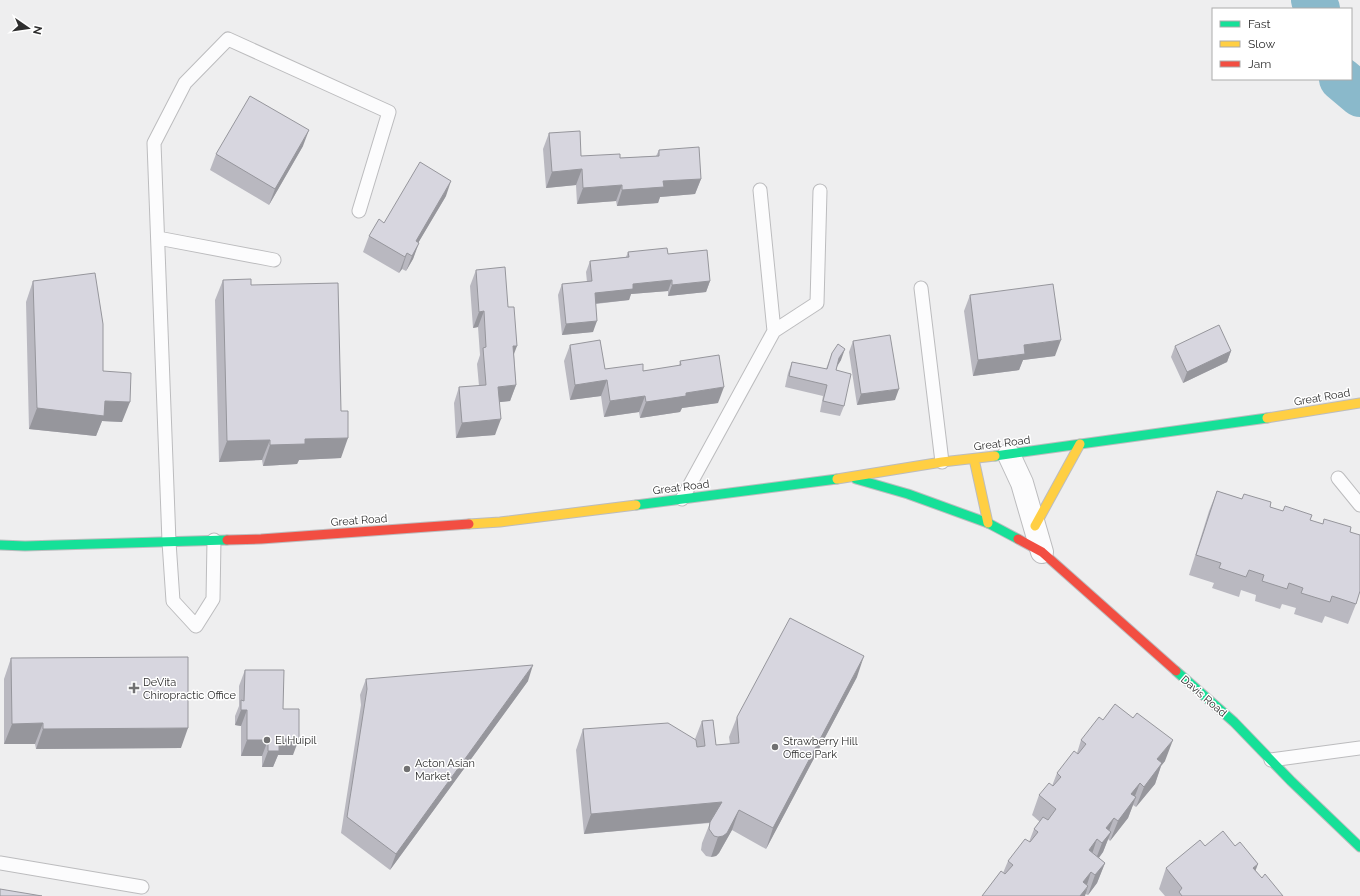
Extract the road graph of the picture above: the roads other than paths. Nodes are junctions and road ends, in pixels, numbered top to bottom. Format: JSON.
{"nodes":[{"id":1,"x":760,"y":190,"type":"dead end"},
{"id":2,"x":820,"y":191,"type":"dead end"},
{"id":3,"x":359,"y":211,"type":"dead end"},
{"id":4,"x":158,"y":238,"type":"junction"},
{"id":5,"x":274,"y":260,"type":"dead end"},
{"id":6,"x":921,"y":288,"type":"dead end"},
{"id":7,"x":774,"y":331,"type":"junction"},
{"id":8,"x":1360,"y":403,"type":"edge"},
{"id":9,"x":1080,"y":444,"type":"junction"},
{"id":10,"x":1009,"y":454,"type":"junction"},
{"id":11,"x":974,"y":459,"type":"junction"},
{"id":12,"x":942,"y":462,"type":"junction"},
{"id":13,"x":850,"y":477,"type":"junction"},
{"id":14,"x":1338,"y":478,"type":"dead end"},
{"id":15,"x":682,"y":499,"type":"junction"},
{"id":16,"x":1360,"y":505,"type":"edge"},
{"id":17,"x":988,"y":523,"type":"junction"},
{"id":18,"x":1035,"y":526,"type":"junction"},
{"id":19,"x":214,"y":540,"type":"junction"},
{"id":20,"x":169,"y":542,"type":"junction"},
{"id":21,"x":0,"y":545,"type":"edge"},
{"id":22,"x":1042,"y":552,"type":"junction"},
{"id":23,"x":1360,"y":748,"type":"edge"},
{"id":24,"x":1271,"y":760,"type":"junction"},
{"id":25,"x":1360,"y":847,"type":"edge"},
{"id":26,"x":0,"y":863,"type":"edge"},
{"id":27,"x":142,"y":887,"type":"dead end"}],
"edges":[{"from":1,"to":7,"type":"lane"},
{"from":2,"to":7,"type":"lane"},
{"from":3,"to":4,"type":"lane"},
{"from":4,"to":5,"type":"lane"},
{"from":4,"to":20,"type":"lane"},
{"from":6,"to":12,"type":"lane"},
{"from":7,"to":15,"type":"lane"},
{"from":8,"to":9,"type":"main road","name":"Great Road"},
{"from":9,"to":10,"type":"main road","name":"Great Road"},
{"from":9,"to":18,"type":"main road"},
{"from":10,"to":11,"type":"main road","name":"Great Road"},
{"from":10,"to":18,"type":"street"},
{"from":11,"to":12,"type":"main road","name":"Great Road"},
{"from":11,"to":17,"type":"main road"},
{"from":12,"to":13,"type":"main road","name":"Great Road"},
{"from":13,"to":15,"type":"main road","name":"Great Road"},
{"from":13,"to":17,"type":"main road","name":"Davis Road"},
{"from":14,"to":16,"type":"lane"},
{"from":15,"to":19,"type":"main road","name":"Great Road"},
{"from":17,"to":22,"type":"main road","name":"Davis Road"},
{"from":18,"to":22,"type":"street"},
{"from":19,"to":20,"type":"main road","name":"Great Road"},
{"from":19,"to":20,"type":"lane"},
{"from":20,"to":21,"type":"main road","name":"Great Road"},
{"from":22,"to":24,"type":"main road","name":"Davis Road"},
{"from":23,"to":24,"type":"lane"},
{"from":24,"to":25,"type":"main road","name":"Davis Road"},
{"from":26,"to":27,"type":"lane"}]}
